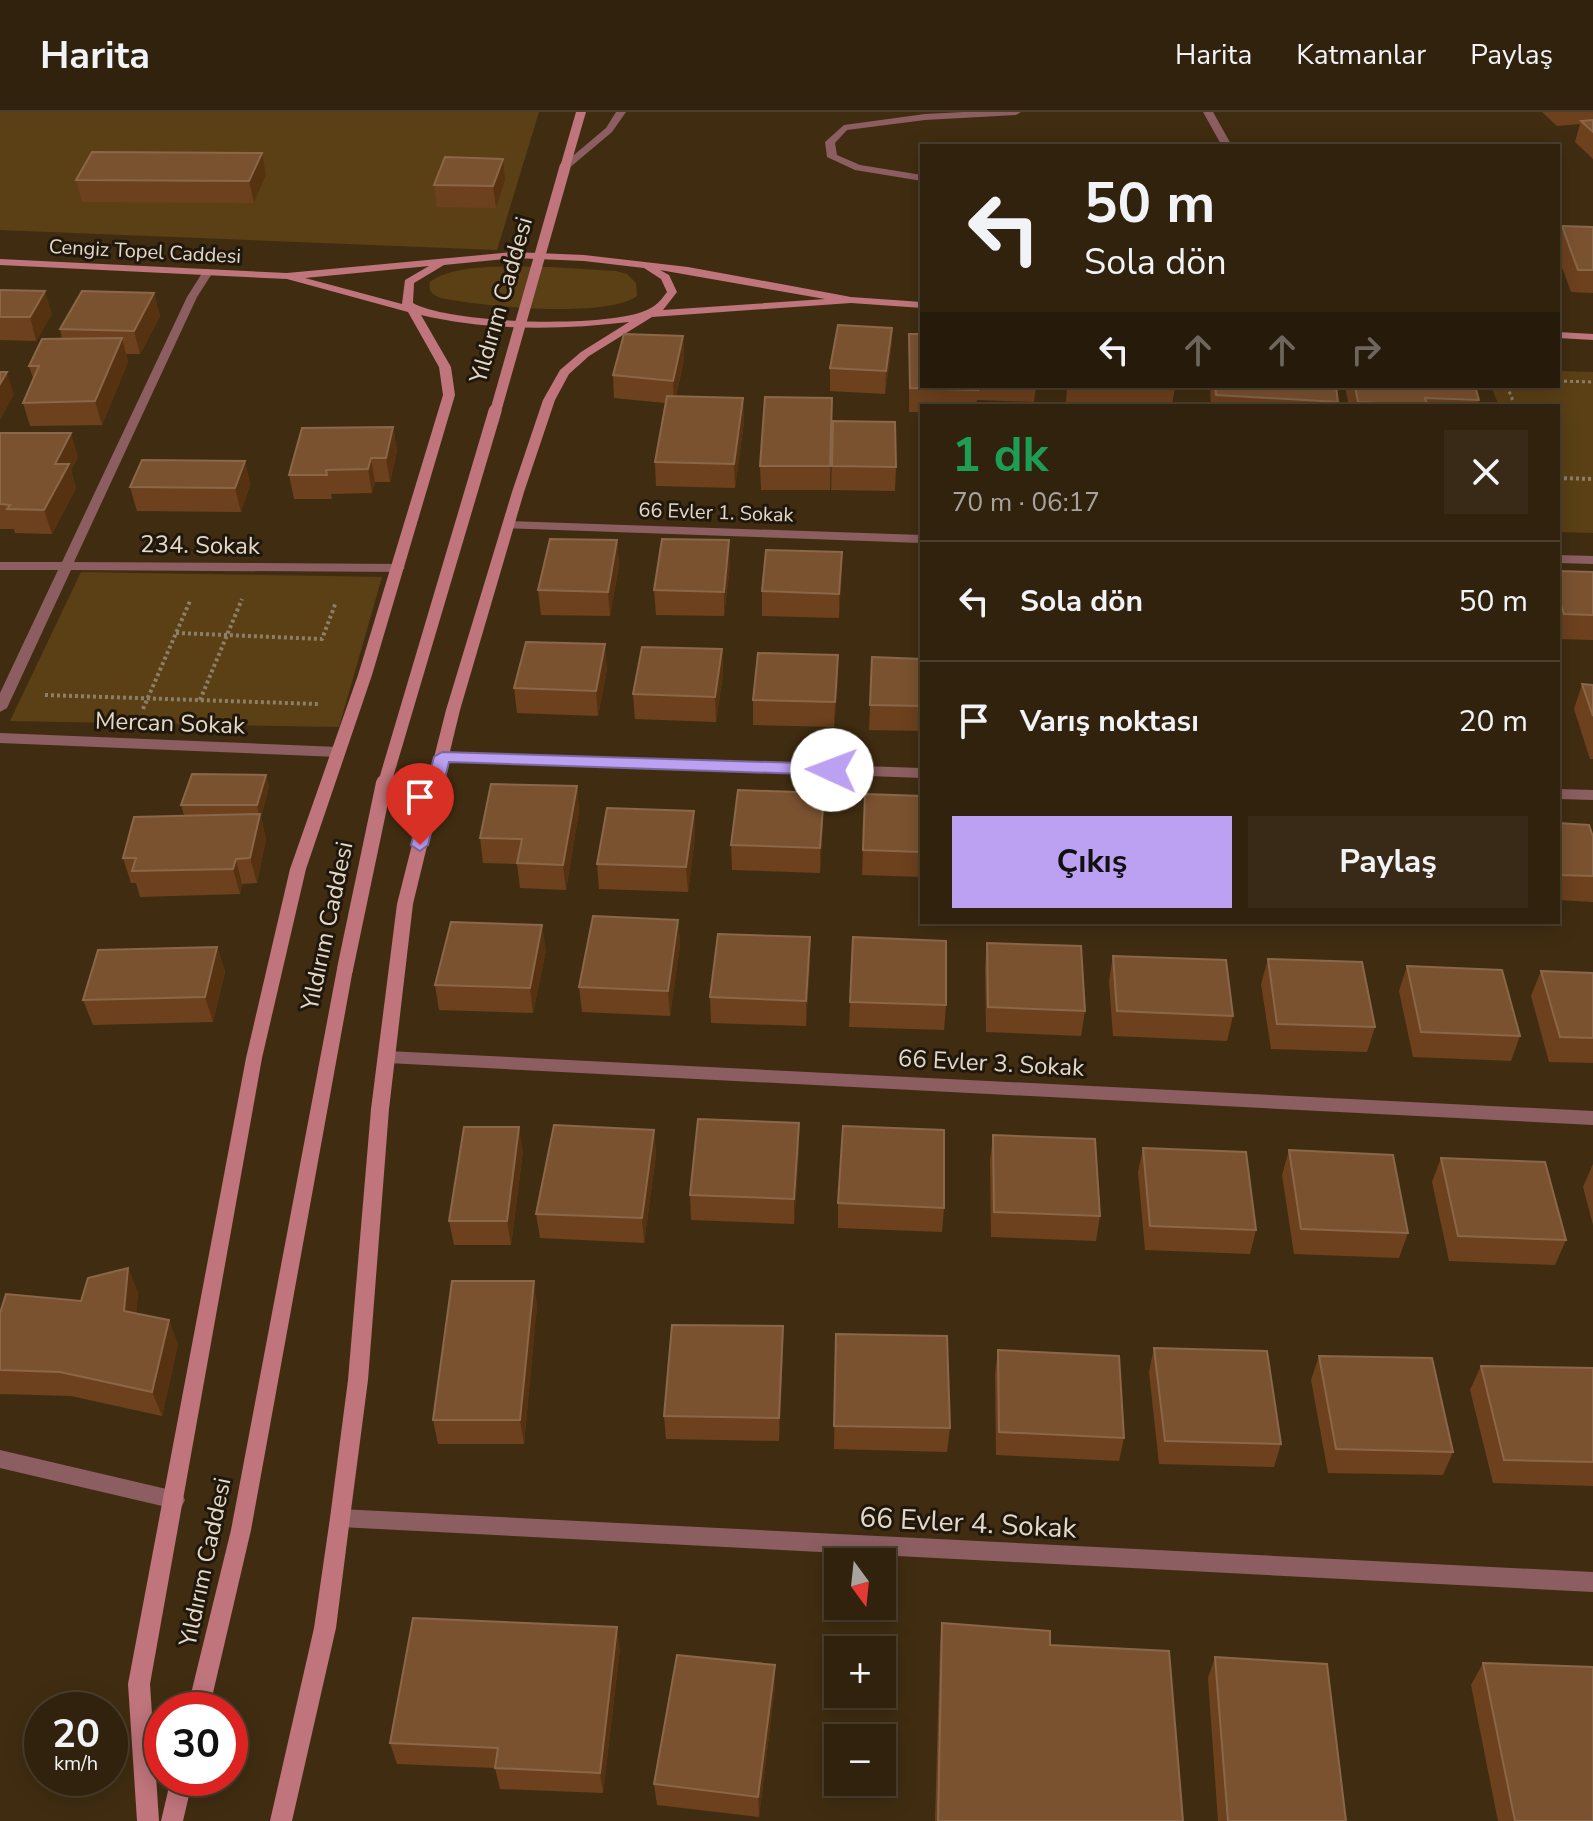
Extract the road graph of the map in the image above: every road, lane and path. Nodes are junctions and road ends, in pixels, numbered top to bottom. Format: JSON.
{"nodes":[{"id":1,"x":581,"y":112,"type":"edge"},
{"id":2,"x":621,"y":112,"type":"edge"},
{"id":3,"x":1016,"y":112,"type":"edge"},
{"id":4,"x":1208,"y":112,"type":"edge"},
{"id":5,"x":1226,"y":144,"type":"edge"},
{"id":6,"x":565,"y":167,"type":"junction"},
{"id":7,"x":920,"y":178,"type":"edge"},
{"id":8,"x":472,"y":258,"type":"junction"},
{"id":9,"x":0,"y":262,"type":"edge"},
{"id":10,"x":637,"y":264,"type":"junction"},
{"id":11,"x":208,"y":272,"type":"junction"},
{"id":12,"x":287,"y":276,"type":"junction"},
{"id":13,"x":851,"y":300,"type":"junction"},
{"id":14,"x":920,"y":305,"type":"edge"},
{"id":15,"x":412,"y":310,"type":"junction"},
{"id":16,"x":649,"y":314,"type":"junction"},
{"id":17,"x":1560,"y":335,"type":"edge"},
{"id":18,"x":1593,"y":337,"type":"edge"},
{"id":19,"x":1560,"y":381,"type":"edge"},
{"id":20,"x":1593,"y":382,"type":"edge"},
{"id":21,"x":1560,"y":478,"type":"edge"},
{"id":22,"x":1593,"y":479,"type":"edge"},
{"id":23,"x":508,"y":525,"type":"junction"},
{"id":24,"x":920,"y":539,"type":"edge"},
{"id":25,"x":1560,"y":559,"type":"edge"},
{"id":26,"x":1593,"y":560,"type":"edge"},
{"id":27,"x":0,"y":566,"type":"edge"},
{"id":28,"x":68,"y":566,"type":"junction"},
{"id":29,"x":399,"y":568,"type":"junction"},
{"id":30,"x":192,"y":597,"type":"dead end"},
{"id":31,"x":242,"y":598,"type":"dead end"},
{"id":32,"x":336,"y":601,"type":"dead end"},
{"id":33,"x":176,"y":633,"type":"junction"},
{"id":34,"x":227,"y":635,"type":"junction"},
{"id":35,"x":8,"y":693,"type":"junction"},
{"id":36,"x":147,"y":698,"type":"junction"},
{"id":37,"x":200,"y":700,"type":"junction"},
{"id":38,"x":330,"y":704,"type":"dead end"},
{"id":39,"x":0,"y":708,"type":"edge"},
{"id":40,"x":0,"y":738,"type":"edge"},
{"id":41,"x":126,"y":743,"type":"junction"},
{"id":42,"x":338,"y":752,"type":"junction"},
{"id":43,"x":442,"y":757,"type":"junction"},
{"id":44,"x":920,"y":773,"type":"edge"},
{"id":45,"x":1560,"y":794,"type":"edge"},
{"id":46,"x":1593,"y":795,"type":"edge"},
{"id":47,"x":387,"y":1057,"type":"junction"},
{"id":48,"x":1593,"y":1118,"type":"edge"},
{"id":49,"x":0,"y":1459,"type":"edge"},
{"id":50,"x":175,"y":1500,"type":"junction"},
{"id":51,"x":340,"y":1518,"type":"junction"},
{"id":52,"x":1593,"y":1582,"type":"edge"},
{"id":53,"x":202,"y":1692,"type":"edge"},
{"id":54,"x":178,"y":1796,"type":"edge"},
{"id":55,"x":148,"y":1821,"type":"edge"},
{"id":56,"x":172,"y":1821,"type":"edge"},
{"id":57,"x":281,"y":1821,"type":"edge"}],
"edges":[{"from":1,"to":6,"type":"main road","name":"Yıldırım Caddesi"},
{"from":2,"to":6,"type":"street"},
{"from":3,"to":7,"type":"street"},
{"from":4,"to":5,"type":"street"},
{"from":6,"to":53,"type":"main road","name":"Yıldırım Caddesi","bridge":true},
{"from":8,"to":10,"type":"main road"},
{"from":8,"to":12,"type":"main road"},
{"from":8,"to":15,"type":"main road"},
{"from":9,"to":11,"type":"main road","name":"Cengiz Topel Caddesi"},
{"from":10,"to":13,"type":"main road"},
{"from":10,"to":16,"type":"main road"},
{"from":11,"to":12,"type":"main road","name":"Cengiz Topel Caddesi"},
{"from":11,"to":28,"type":"street"},
{"from":12,"to":15,"type":"main road"},
{"from":13,"to":14,"type":"main road"},
{"from":13,"to":16,"type":"main road"},
{"from":15,"to":16,"type":"main road"},
{"from":15,"to":29,"type":"main road"},
{"from":16,"to":23,"type":"main road"},
{"from":17,"to":18,"type":"main road"},
{"from":19,"to":20,"type":"path"},
{"from":21,"to":22,"type":"path"},
{"from":23,"to":24,"type":"street","name":"66 Evler 1. Sokak"},
{"from":23,"to":43,"type":"main road"},
{"from":25,"to":26,"type":"street"},
{"from":27,"to":28,"type":"street","name":"234. Sokak"},
{"from":28,"to":29,"type":"street","name":"234. Sokak"},
{"from":28,"to":35,"type":"street"},
{"from":29,"to":42,"type":"main road"},
{"from":30,"to":33,"type":"path"},
{"from":31,"to":34,"type":"path"},
{"from":32,"to":34,"type":"path"},
{"from":33,"to":34,"type":"path"},
{"from":33,"to":36,"type":"path"},
{"from":34,"to":37,"type":"path"},
{"from":35,"to":36,"type":"path"},
{"from":35,"to":39,"type":"street"},
{"from":36,"to":37,"type":"path"},
{"from":36,"to":41,"type":"path"},
{"from":37,"to":38,"type":"path"},
{"from":40,"to":41,"type":"street","name":"Mercan Sokak"},
{"from":41,"to":42,"type":"street","name":"Mercan Sokak"},
{"from":42,"to":50,"type":"main road"},
{"from":43,"to":44,"type":"street"},
{"from":43,"to":47,"type":"main road"},
{"from":45,"to":46,"type":"street"},
{"from":47,"to":48,"type":"street","name":"66 Evler 3. Sokak"},
{"from":47,"to":51,"type":"main road"},
{"from":49,"to":50,"type":"street"},
{"from":50,"to":55,"type":"main road"},
{"from":51,"to":52,"type":"street","name":"66 Evler 4. Sokak"},
{"from":51,"to":57,"type":"main road"},
{"from":54,"to":56,"type":"main road"}]}
